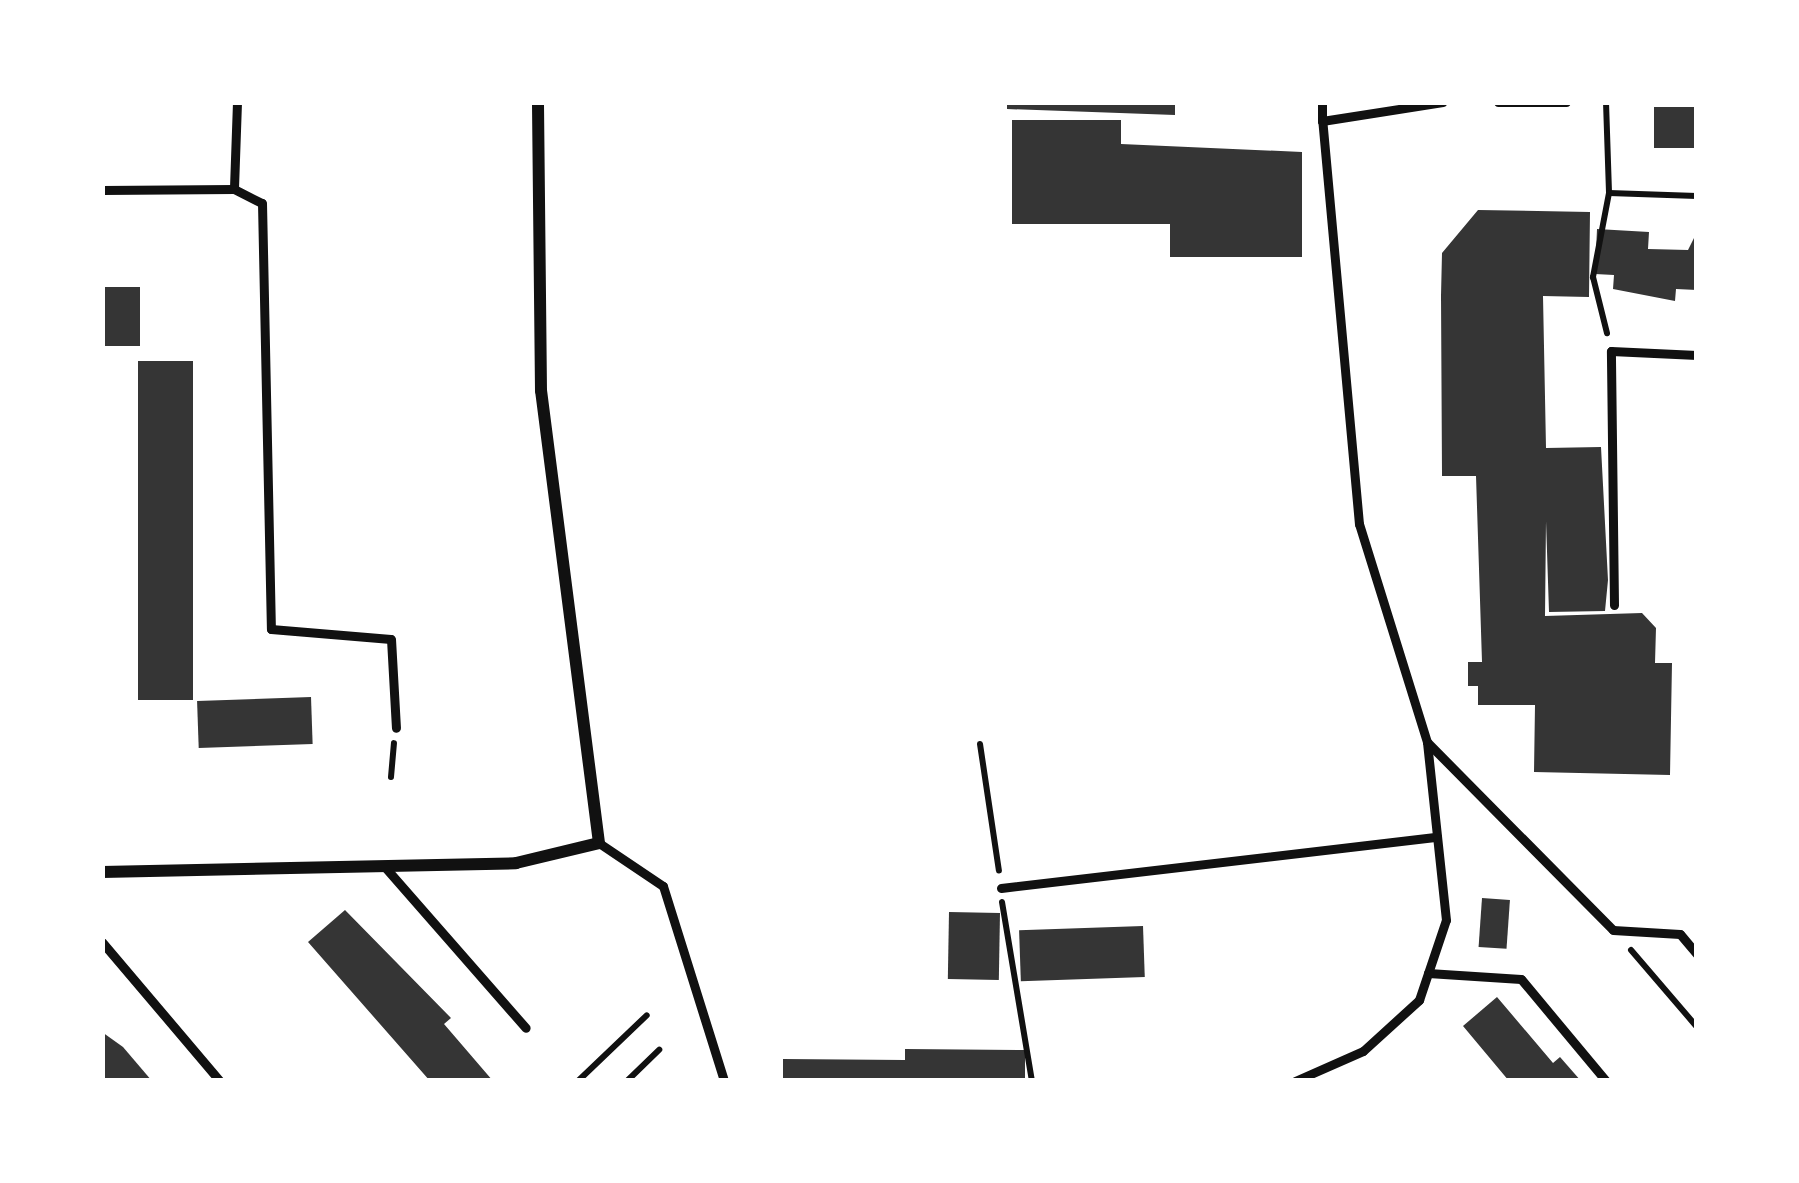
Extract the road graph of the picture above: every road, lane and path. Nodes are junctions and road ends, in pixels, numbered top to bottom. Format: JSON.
{"nodes":[{"id":1,"x":237,"y":102,"type":"edge"},
{"id":2,"x":538,"y":102,"type":"edge"},
{"id":3,"x":1322,"y":102,"type":"edge"},
{"id":4,"x":1443,"y":102,"type":"edge"},
{"id":5,"x":1498,"y":102,"type":"edge"},
{"id":6,"x":1566,"y":102,"type":"edge"},
{"id":7,"x":1606,"y":102,"type":"edge"},
{"id":8,"x":1322,"y":121,"type":"junction"},
{"id":9,"x":234,"y":189,"type":"junction"},
{"id":10,"x":102,"y":190,"type":"edge"},
{"id":11,"x":1609,"y":193,"type":"junction"},
{"id":12,"x":1697,"y":196,"type":"edge"},
{"id":13,"x":1611,"y":351,"type":"junction"},
{"id":14,"x":1697,"y":355,"type":"edge"},
{"id":15,"x":1614,"y":604,"type":"dead end"},
{"id":16,"x":396,"y":728,"type":"joint"},
{"id":17,"x":1427,"y":742,"type":"junction"},
{"id":18,"x":980,"y":745,"type":"dead end"},
{"id":19,"x":392,"y":777,"type":"dead end"},
{"id":20,"x":1437,"y":836,"type":"junction"},
{"id":21,"x":598,"y":843,"type":"junction"},
{"id":22,"x":384,"y":866,"type":"junction"},
{"id":23,"x":102,"y":872,"type":"edge"},
{"id":24,"x":1001,"y":888,"type":"junction"},
{"id":25,"x":1613,"y":929,"type":"junction"},
{"id":26,"x":102,"y":942,"type":"edge"},
{"id":27,"x":1697,"y":954,"type":"edge"},
{"id":28,"x":1428,"y":973,"type":"junction"},
{"id":29,"x":647,"y":1015,"type":"dead end"},
{"id":30,"x":1697,"y":1027,"type":"edge"},
{"id":31,"x":526,"y":1028,"type":"dead end"},
{"id":32,"x":659,"y":1050,"type":"dead end"},
{"id":33,"x":220,"y":1081,"type":"edge"},
{"id":34,"x":578,"y":1081,"type":"edge"},
{"id":35,"x":627,"y":1081,"type":"edge"},
{"id":36,"x":724,"y":1081,"type":"edge"},
{"id":37,"x":1032,"y":1081,"type":"edge"},
{"id":38,"x":1295,"y":1081,"type":"edge"},
{"id":39,"x":1606,"y":1081,"type":"edge"}],
"edges":[{"from":1,"to":9,"type":"lane"},
{"from":2,"to":21,"type":"street"},
{"from":3,"to":8,"type":"lane"},
{"from":4,"to":8,"type":"lane"},
{"from":5,"to":6,"type":"lane"},
{"from":7,"to":11,"type":"path"},
{"from":8,"to":17,"type":"lane"},
{"from":9,"to":10,"type":"lane"},
{"from":9,"to":16,"type":"lane"},
{"from":11,"to":12,"type":"path"},
{"from":11,"to":13,"type":"path"},
{"from":13,"to":14,"type":"lane"},
{"from":13,"to":15,"type":"lane"},
{"from":16,"to":19,"type":"path"},
{"from":17,"to":20,"type":"lane"},
{"from":17,"to":25,"type":"lane"},
{"from":18,"to":24,"type":"path"},
{"from":20,"to":24,"type":"lane"},
{"from":20,"to":28,"type":"lane"},
{"from":21,"to":22,"type":"street"},
{"from":21,"to":36,"type":"lane"},
{"from":22,"to":23,"type":"street"},
{"from":22,"to":31,"type":"lane"},
{"from":24,"to":37,"type":"path"},
{"from":25,"to":27,"type":"lane"},
{"from":25,"to":30,"type":"path"},
{"from":26,"to":33,"type":"lane"},
{"from":28,"to":38,"type":"lane"},
{"from":28,"to":39,"type":"lane"},
{"from":29,"to":34,"type":"path"},
{"from":32,"to":35,"type":"path"}]}
